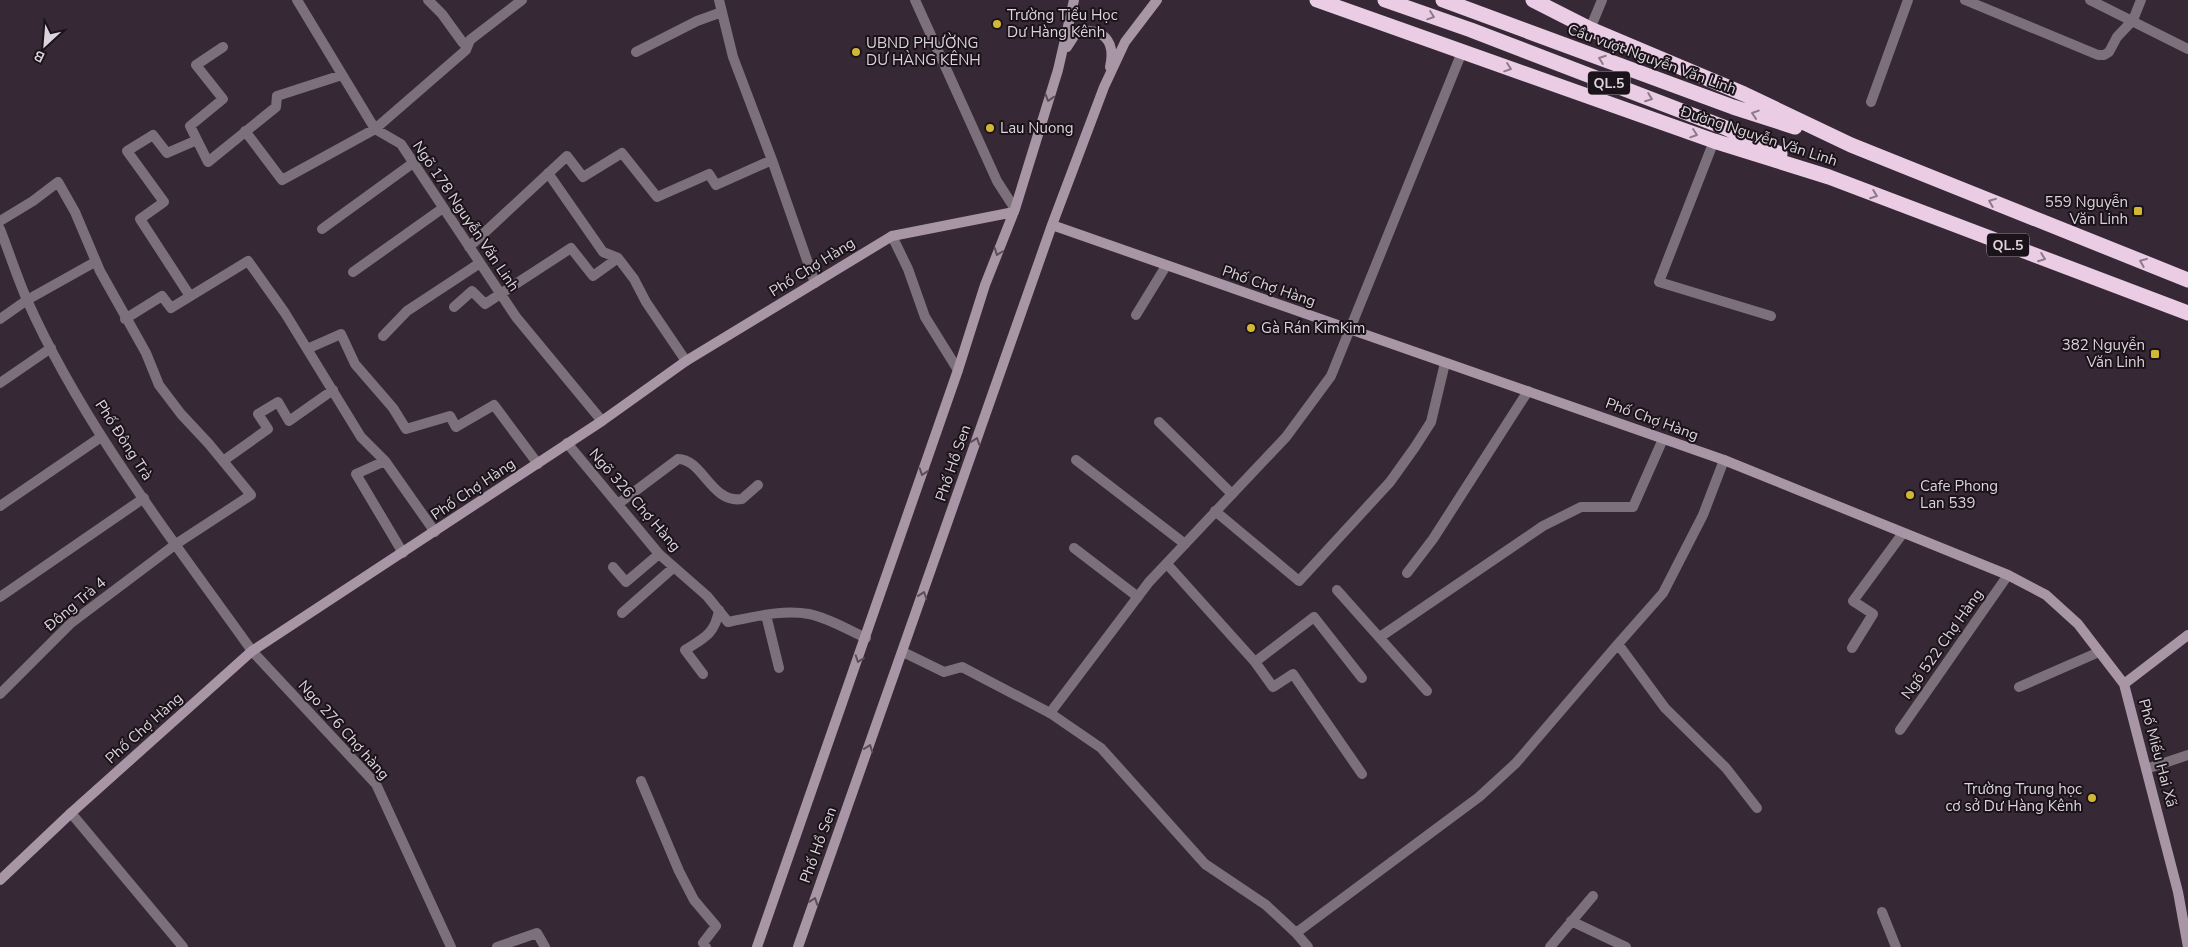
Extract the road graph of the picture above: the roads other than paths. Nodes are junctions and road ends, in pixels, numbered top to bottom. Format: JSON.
{"nodes":[{"id":1,"x":297,"y":0,"type":"edge"},
{"id":2,"x":428,"y":0,"type":"edge"},
{"id":3,"x":522,"y":0,"type":"edge"},
{"id":4,"x":719,"y":0,"type":"edge"},
{"id":5,"x":915,"y":0,"type":"edge"},
{"id":6,"x":1074,"y":0,"type":"edge"},
{"id":7,"x":1157,"y":0,"type":"edge"},
{"id":8,"x":1317,"y":0,"type":"edge"},
{"id":9,"x":1335,"y":0,"type":"edge"},
{"id":10,"x":1386,"y":0,"type":"edge"},
{"id":11,"x":1443,"y":0,"type":"edge"},
{"id":12,"x":1533,"y":0,"type":"edge"},
{"id":13,"x":1602,"y":0,"type":"edge"},
{"id":14,"x":1908,"y":0,"type":"edge"},
{"id":15,"x":1965,"y":0,"type":"edge"},
{"id":16,"x":2090,"y":0,"type":"edge"},
{"id":17,"x":2141,"y":0,"type":"edge"},
{"id":18,"x":1347,"y":10,"type":"junction"},
{"id":19,"x":722,"y":12,"type":"junction"},
{"id":20,"x":2133,"y":20,"type":"junction"},
{"id":21,"x":1590,"y":29,"type":"junction"},
{"id":22,"x":468,"y":45,"type":"junction"},
{"id":23,"x":223,"y":47,"type":"dead end"},
{"id":24,"x":2188,"y":49,"type":"edge"},
{"id":25,"x":636,"y":52,"type":"dead end"},
{"id":26,"x":1462,"y":52,"type":"junction"},
{"id":27,"x":1058,"y":70,"type":"junction"},
{"id":28,"x":342,"y":75,"type":"junction"},
{"id":29,"x":1104,"y":87,"type":"junction"},
{"id":30,"x":1871,"y":102,"type":"dead end"},
{"id":31,"x":375,"y":129,"type":"junction"},
{"id":32,"x":245,"y":131,"type":"junction"},
{"id":33,"x":197,"y":140,"type":"junction"},
{"id":34,"x":1714,"y":141,"type":"junction"},
{"id":35,"x":1851,"y":145,"type":"junction"},
{"id":36,"x":772,"y":160,"type":"junction"},
{"id":37,"x":413,"y":163,"type":"junction"},
{"id":38,"x":548,"y":173,"type":"junction"},
{"id":39,"x":1828,"y":178,"type":"junction"},
{"id":40,"x":443,"y":208,"type":"junction"},
{"id":41,"x":1015,"y":211,"type":"junction"},
{"id":42,"x":0,"y":221,"type":"edge"},
{"id":43,"x":1052,"y":226,"type":"junction"},
{"id":44,"x":322,"y":228,"type":"dead end"},
{"id":45,"x":0,"y":229,"type":"edge"},
{"id":46,"x":892,"y":236,"type":"junction"},
{"id":47,"x":470,"y":247,"type":"junction"},
{"id":48,"x":618,"y":258,"type":"junction"},
{"id":49,"x":95,"y":262,"type":"junction"},
{"id":50,"x":480,"y":264,"type":"junction"},
{"id":51,"x":1166,"y":266,"type":"junction"},
{"id":52,"x":353,"y":272,"type":"dead end"},
{"id":53,"x":2188,"y":280,"type":"edge"},
{"id":54,"x":814,"y":283,"type":"junction"},
{"id":55,"x":501,"y":295,"type":"junction"},
{"id":56,"x":190,"y":296,"type":"junction"},
{"id":57,"x":27,"y":300,"type":"junction"},
{"id":58,"x":454,"y":307,"type":"dead end"},
{"id":59,"x":2188,"y":313,"type":"edge"},
{"id":60,"x":1136,"y":315,"type":"dead end"},
{"id":61,"x":1771,"y":316,"type":"dead end"},
{"id":62,"x":0,"y":319,"type":"edge"},
{"id":63,"x":125,"y":319,"type":"junction"},
{"id":64,"x":1349,"y":330,"type":"junction"},
{"id":65,"x":382,"y":336,"type":"dead end"},
{"id":66,"x":51,"y":348,"type":"junction"},
{"id":67,"x":307,"y":348,"type":"junction"},
{"id":68,"x":686,"y":361,"type":"junction"},
{"id":69,"x":1444,"y":362,"type":"junction"},
{"id":70,"x":958,"y":370,"type":"junction"},
{"id":71,"x":0,"y":383,"type":"edge"},
{"id":72,"x":333,"y":390,"type":"junction"},
{"id":73,"x":1528,"y":391,"type":"junction"},
{"id":74,"x":602,"y":422,"type":"junction"},
{"id":75,"x":1159,"y":422,"type":"dead end"},
{"id":76,"x":101,"y":437,"type":"junction"},
{"id":77,"x":1663,"y":439,"type":"junction"},
{"id":78,"x":567,"y":444,"type":"junction"},
{"id":79,"x":1076,"y":460,"type":"dead end"},
{"id":80,"x":1724,"y":460,"type":"junction"},
{"id":81,"x":385,"y":461,"type":"junction"},
{"id":82,"x":223,"y":462,"type":"junction"},
{"id":83,"x":538,"y":464,"type":"junction"},
{"id":84,"x":758,"y":485,"type":"dead end"},
{"id":85,"x":1232,"y":494,"type":"junction"},
{"id":86,"x":144,"y":498,"type":"junction"},
{"id":87,"x":618,"y":504,"type":"junction"},
{"id":88,"x":0,"y":506,"type":"edge"},
{"id":89,"x":1215,"y":511,"type":"junction"},
{"id":90,"x":435,"y":532,"type":"junction"},
{"id":91,"x":1903,"y":533,"type":"junction"},
{"id":92,"x":176,"y":544,"type":"junction"},
{"id":93,"x":1185,"y":544,"type":"junction"},
{"id":94,"x":1074,"y":548,"type":"dead end"},
{"id":95,"x":403,"y":554,"type":"junction"},
{"id":96,"x":659,"y":554,"type":"junction"},
{"id":97,"x":1167,"y":564,"type":"junction"},
{"id":98,"x":613,"y":567,"type":"dead end"},
{"id":99,"x":673,"y":568,"type":"junction"},
{"id":100,"x":1407,"y":573,"type":"dead end"},
{"id":101,"x":2008,"y":575,"type":"junction"},
{"id":102,"x":1337,"y":590,"type":"dead end"},
{"id":103,"x":1138,"y":596,"type":"junction"},
{"id":104,"x":0,"y":597,"type":"edge"},
{"id":105,"x":719,"y":610,"type":"junction"},
{"id":106,"x":622,"y":613,"type":"dead end"},
{"id":107,"x":766,"y":615,"type":"junction"},
{"id":108,"x":2188,"y":635,"type":"edge"},
{"id":109,"x":866,"y":638,"type":"junction"},
{"id":110,"x":1380,"y":638,"type":"junction"},
{"id":111,"x":1618,"y":644,"type":"junction"},
{"id":112,"x":1852,"y":648,"type":"dead end"},
{"id":113,"x":252,"y":651,"type":"junction"},
{"id":114,"x":903,"y":652,"type":"junction"},
{"id":115,"x":2099,"y":652,"type":"junction"},
{"id":116,"x":1255,"y":662,"type":"junction"},
{"id":117,"x":779,"y":668,"type":"dead end"},
{"id":118,"x":704,"y":674,"type":"dead end"},
{"id":119,"x":1362,"y":678,"type":"dead end"},
{"id":120,"x":2124,"y":684,"type":"junction"},
{"id":121,"x":2019,"y":688,"type":"dead end"},
{"id":122,"x":1427,"y":690,"type":"dead end"},
{"id":123,"x":0,"y":694,"type":"edge"},
{"id":124,"x":1050,"y":714,"type":"junction"},
{"id":125,"x":1900,"y":730,"type":"dead end"},
{"id":126,"x":2188,"y":755,"type":"edge"},
{"id":127,"x":2146,"y":769,"type":"junction"},
{"id":128,"x":1362,"y":774,"type":"dead end"},
{"id":129,"x":641,"y":781,"type":"dead end"},
{"id":130,"x":1757,"y":808,"type":"dead end"},
{"id":131,"x":71,"y":813,"type":"junction"},
{"id":132,"x":0,"y":880,"type":"edge"},
{"id":133,"x":1593,"y":896,"type":"dead end"},
{"id":134,"x":1882,"y":912,"type":"dead end"},
{"id":135,"x":1571,"y":922,"type":"junction"},
{"id":136,"x":1296,"y":933,"type":"junction"},
{"id":137,"x":703,"y":946,"type":"edge"},
{"id":138,"x":183,"y":947,"type":"edge"},
{"id":139,"x":450,"y":947,"type":"edge"},
{"id":140,"x":497,"y":947,"type":"edge"},
{"id":141,"x":545,"y":947,"type":"edge"},
{"id":142,"x":757,"y":947,"type":"edge"},
{"id":143,"x":798,"y":947,"type":"edge"},
{"id":144,"x":1308,"y":947,"type":"edge"},
{"id":145,"x":1550,"y":947,"type":"edge"},
{"id":146,"x":1626,"y":947,"type":"edge"},
{"id":147,"x":1896,"y":947,"type":"edge"},
{"id":148,"x":2188,"y":947,"type":"edge"}],
"edges":[{"from":1,"to":28,"type":"street","name":"Ngõ 178 Nguyễn Văn Linh"},
{"from":2,"to":22,"type":"street"},
{"from":3,"to":22,"type":"street"},
{"from":4,"to":19,"type":"street"},
{"from":5,"to":41,"type":"street"},
{"from":6,"to":27,"type":"street","name":"Phố Hồ Sen"},
{"from":7,"to":29,"type":"street","name":"Phố Hồ Sen"},
{"from":8,"to":18,"type":"highway","name":"Đường Nguyễn Văn Linh","number":"QL.5"},
{"from":9,"to":18,"type":"highway"},
{"from":10,"to":39,"type":"highway","number":"QL.5","one_way":true},
{"from":35,"to":11,"type":"highway","name":"Cầu vượt Nguyễn Văn Linh","number":"QL.5","one_way":true},
{"from":12,"to":21,"type":"highway","name":"Đường Nguyễn Văn Linh","number":"QL.5"},
{"from":13,"to":21,"type":"street"},
{"from":14,"to":30,"type":"street"},
{"from":15,"to":20,"type":"street"},
{"from":16,"to":20,"type":"street"},
{"from":17,"to":20,"type":"street"},
{"from":18,"to":26,"type":"highway","name":"Đường Nguyễn Văn Linh","number":"QL.5"},
{"from":19,"to":25,"type":"street"},
{"from":19,"to":36,"type":"street"},
{"from":20,"to":24,"type":"street"},
{"from":21,"to":35,"type":"highway","name":"Đường Nguyễn Văn Linh","number":"QL.5"},
{"from":22,"to":31,"type":"street"},
{"from":23,"to":33,"type":"street"},
{"from":26,"to":34,"type":"highway","name":"Đường Nguyễn Văn Linh","number":"QL.5","one_way":true},
{"from":26,"to":64,"type":"street"},
{"from":27,"to":29,"type":"street"},
{"from":27,"to":41,"type":"street","name":"Phố Hồ Sen","one_way":true},
{"from":28,"to":31,"type":"street","name":"Ngõ 178 Nguyễn Văn Linh"},
{"from":28,"to":32,"type":"street"},
{"from":29,"to":43,"type":"street","name":"Phố Hồ Sen"},
{"from":31,"to":32,"type":"street"},
{"from":31,"to":37,"type":"street","name":"Ngõ 178 Nguyễn Văn Linh"},
{"from":32,"to":33,"type":"street"},
{"from":33,"to":56,"type":"street"},
{"from":34,"to":39,"type":"highway","name":"Đường Nguyễn Văn Linh","number":"QL.5"},
{"from":34,"to":61,"type":"street"},
{"from":53,"to":35,"type":"highway","name":"Đường Nguyễn Văn Linh","number":"QL.5","one_way":true},
{"from":36,"to":38,"type":"street"},
{"from":36,"to":54,"type":"street"},
{"from":37,"to":40,"type":"street","name":"Ngõ 178 Nguyễn Văn Linh"},
{"from":37,"to":44,"type":"street"},
{"from":38,"to":47,"type":"street"},
{"from":38,"to":48,"type":"street"},
{"from":39,"to":59,"type":"highway","name":"Đường Nguyễn Văn Linh","number":"QL.5","one_way":true},
{"from":40,"to":47,"type":"street","name":"Ngõ 178 Nguyễn Văn Linh"},
{"from":40,"to":52,"type":"street"},
{"from":41,"to":46,"type":"street","name":"Phố Chợ Hàng"},
{"from":41,"to":70,"type":"street","name":"Phố Hồ Sen","one_way":true},
{"from":42,"to":49,"type":"street"},
{"from":43,"to":51,"type":"street","name":"Phố Chợ Hàng"},
{"from":114,"to":43,"type":"street","name":"Phố Hồ Sen","one_way":true},
{"from":45,"to":57,"type":"street","name":"Phố Đông Trà"},
{"from":46,"to":54,"type":"street","name":"Phố Chợ Hàng"},
{"from":46,"to":70,"type":"street"},
{"from":47,"to":50,"type":"street","name":"Ngõ 178 Nguyễn Văn Linh"},
{"from":48,"to":55,"type":"street"},
{"from":48,"to":68,"type":"street"},
{"from":49,"to":57,"type":"street"},
{"from":49,"to":63,"type":"street"},
{"from":50,"to":55,"type":"street","name":"Ngõ 178 Nguyễn Văn Linh"},
{"from":50,"to":65,"type":"street"},
{"from":51,"to":60,"type":"street"},
{"from":51,"to":64,"type":"street","name":"Phố Chợ Hàng"},
{"from":54,"to":68,"type":"street","name":"Phố Chợ Hàng"},
{"from":55,"to":58,"type":"street"},
{"from":55,"to":74,"type":"street","name":"Ngõ 178 Nguyễn Văn Linh"},
{"from":56,"to":63,"type":"street"},
{"from":56,"to":67,"type":"street"},
{"from":57,"to":62,"type":"street"},
{"from":57,"to":66,"type":"street","name":"Phố Đông Trà"},
{"from":63,"to":82,"type":"street"},
{"from":64,"to":69,"type":"street","name":"Phố Chợ Hàng"},
{"from":64,"to":85,"type":"street"},
{"from":66,"to":71,"type":"street"},
{"from":66,"to":76,"type":"street","name":"Phố Đông Trà"},
{"from":67,"to":72,"type":"street"},
{"from":67,"to":83,"type":"street"},
{"from":68,"to":74,"type":"street","name":"Phố Chợ Hàng"},
{"from":69,"to":73,"type":"street","name":"Phố Chợ Hàng"},
{"from":69,"to":89,"type":"street"},
{"from":70,"to":109,"type":"street","name":"Phố Hồ Sen","one_way":true},
{"from":72,"to":81,"type":"street"},
{"from":72,"to":82,"type":"street"},
{"from":73,"to":77,"type":"street","name":"Phố Chợ Hàng"},
{"from":73,"to":100,"type":"street"},
{"from":74,"to":78,"type":"street","name":"Phố Chợ Hàng"},
{"from":75,"to":85,"type":"street"},
{"from":76,"to":86,"type":"street","name":"Phố Đông Trà"},
{"from":76,"to":88,"type":"street"},
{"from":77,"to":80,"type":"street","name":"Phố Chợ Hàng"},
{"from":77,"to":110,"type":"street"},
{"from":78,"to":83,"type":"street","name":"Phố Chợ Hàng"},
{"from":78,"to":87,"type":"street","name":"Ngõ 326 Chợ Hàng"},
{"from":79,"to":93,"type":"street"},
{"from":80,"to":91,"type":"street","name":"Phố Chợ Hàng"},
{"from":80,"to":111,"type":"street"},
{"from":81,"to":90,"type":"street"},
{"from":81,"to":95,"type":"street"},
{"from":82,"to":92,"type":"street","name":"Đông Trà 4"},
{"from":83,"to":90,"type":"street","name":"Phố Chợ Hàng"},
{"from":84,"to":87,"type":"street"},
{"from":85,"to":89,"type":"street"},
{"from":86,"to":92,"type":"street","name":"Phố Đông Trà"},
{"from":86,"to":104,"type":"street"},
{"from":87,"to":96,"type":"street","name":"Ngõ 326 Chợ Hàng"},
{"from":89,"to":93,"type":"street"},
{"from":90,"to":95,"type":"street","name":"Phố Chợ Hàng"},
{"from":91,"to":101,"type":"street","name":"Phố Chợ Hàng"},
{"from":91,"to":112,"type":"street"},
{"from":92,"to":113,"type":"street","name":"Phố Đông Trà"},
{"from":92,"to":123,"type":"street","name":"Đông Trà 4"},
{"from":93,"to":97,"type":"street"},
{"from":94,"to":103,"type":"street"},
{"from":95,"to":113,"type":"street","name":"Phố Chợ Hàng"},
{"from":96,"to":98,"type":"street"},
{"from":96,"to":99,"type":"street","name":"Ngõ 326 Chợ Hàng"},
{"from":97,"to":103,"type":"street"},
{"from":97,"to":116,"type":"street"},
{"from":99,"to":105,"type":"street","name":"Ngõ 326 Chợ Hàng"},
{"from":99,"to":106,"type":"street"},
{"from":101,"to":115,"type":"street","name":"Phố Chợ Hàng"},
{"from":101,"to":125,"type":"street","name":"Ngõ 522 Chợ Hàng"},
{"from":102,"to":110,"type":"street"},
{"from":103,"to":124,"type":"street"},
{"from":105,"to":107,"type":"street","name":"Ngõ 326 Chợ Hàng"},
{"from":105,"to":118,"type":"street"},
{"from":107,"to":109,"type":"street","name":"Ngõ 326 Chợ Hàng"},
{"from":107,"to":117,"type":"street"},
{"from":108,"to":120,"type":"street"},
{"from":109,"to":142,"type":"street","name":"Phố Hồ Sen","one_way":true},
{"from":110,"to":122,"type":"street"},
{"from":111,"to":130,"type":"street"},
{"from":111,"to":136,"type":"street"},
{"from":113,"to":131,"type":"street","name":"Phố Chợ Hàng"},
{"from":113,"to":139,"type":"street","name":"Ngo 276 Chợ hàng"},
{"from":114,"to":124,"type":"street"},
{"from":143,"to":114,"type":"street","name":"Phố Hồ Sen","one_way":true},
{"from":115,"to":120,"type":"street","name":"Phố Chợ Hàng"},
{"from":115,"to":121,"type":"street"},
{"from":116,"to":119,"type":"street"},
{"from":116,"to":128,"type":"street"},
{"from":120,"to":127,"type":"street","name":"Phố Miếu Hai Xã"},
{"from":124,"to":136,"type":"street"},
{"from":126,"to":127,"type":"street"},
{"from":127,"to":148,"type":"street","name":"Phố Miếu Hai Xã"},
{"from":129,"to":137,"type":"street"},
{"from":131,"to":132,"type":"street","name":"Phố Chợ Hàng"},
{"from":131,"to":138,"type":"street"},
{"from":133,"to":135,"type":"street"},
{"from":134,"to":147,"type":"street"},
{"from":135,"to":145,"type":"street"},
{"from":135,"to":146,"type":"street"},
{"from":136,"to":144,"type":"street"},
{"from":140,"to":141,"type":"street"}]}
